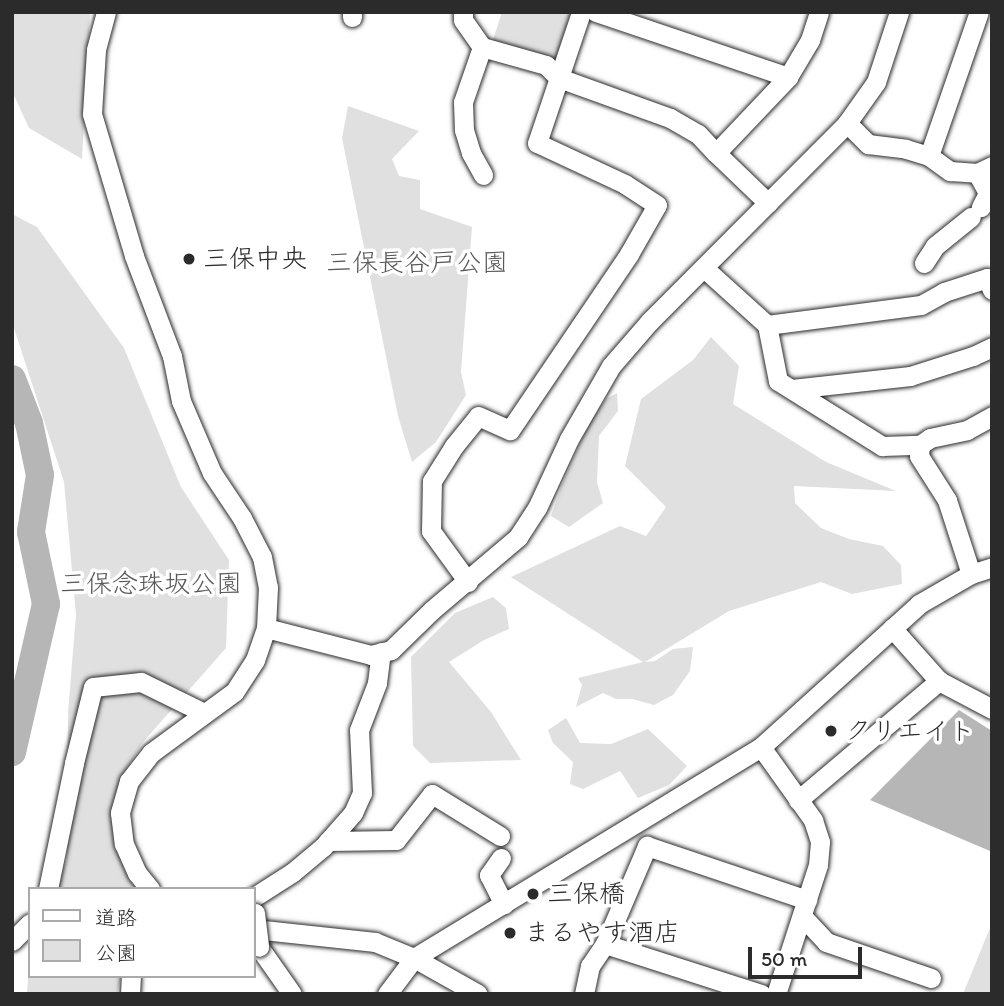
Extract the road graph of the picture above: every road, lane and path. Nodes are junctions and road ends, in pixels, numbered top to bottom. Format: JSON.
{"nodes":[{"id":1,"x":106,"y":12,"type":"edge"},
{"id":2,"x":463,"y":12,"type":"edge"},
{"id":3,"x":581,"y":12,"type":"edge"},
{"id":4,"x":596,"y":12,"type":"edge"},
{"id":5,"x":819,"y":12,"type":"edge"},
{"id":6,"x":899,"y":12,"type":"edge"},
{"id":7,"x":979,"y":12,"type":"edge"},
{"id":8,"x":482,"y":47,"type":"junction"},
{"id":9,"x":788,"y":77,"type":"junction"},
{"id":10,"x":559,"y":78,"type":"junction"},
{"id":11,"x":847,"y":123,"type":"junction"},
{"id":12,"x":716,"y":153,"type":"junction"},
{"id":13,"x":929,"y":156,"type":"junction"},
{"id":14,"x":985,"y":170,"type":"edge"},
{"id":15,"x":483,"y":175,"type":"dead end"},
{"id":16,"x":768,"y":203,"type":"junction"},
{"id":17,"x":924,"y":263,"type":"dead end"},
{"id":18,"x":704,"y":268,"type":"junction"},
{"id":19,"x":992,"y":290,"type":"edge"},
{"id":20,"x":767,"y":325,"type":"junction"},
{"id":21,"x":992,"y":347,"type":"edge"},
{"id":22,"x":792,"y":390,"type":"junction"},
{"id":23,"x":992,"y":416,"type":"edge"},
{"id":24,"x":920,"y":445,"type":"junction"},
{"id":25,"x":992,"y":567,"type":"edge"},
{"id":26,"x":971,"y":574,"type":"junction"},
{"id":27,"x":468,"y":582,"type":"junction"},
{"id":28,"x":266,"y":628,"type":"junction"},
{"id":29,"x":892,"y":628,"type":"junction"},
{"id":30,"x":381,"y":652,"type":"junction"},
{"id":31,"x":940,"y":681,"type":"junction"},
{"id":32,"x":992,"y":709,"type":"edge"},
{"id":33,"x":204,"y":713,"type":"junction"},
{"id":34,"x":761,"y":747,"type":"junction"},
{"id":35,"x":798,"y":800,"type":"junction"},
{"id":36,"x":500,"y":836,"type":"dead end"},
{"id":37,"x":328,"y":841,"type":"junction"},
{"id":38,"x":501,"y":858,"type":"dead end"},
{"id":39,"x":48,"y":887,"type":"edge"},
{"id":40,"x":148,"y":887,"type":"edge"},
{"id":41,"x":504,"y":904,"type":"junction"},
{"id":42,"x":804,"y":908,"type":"junction"},
{"id":43,"x":256,"y":916,"type":"edge"},
{"id":44,"x":256,"y":917,"type":"edge"},
{"id":45,"x":256,"y":919,"type":"edge"},
{"id":46,"x":28,"y":925,"type":"edge"},
{"id":47,"x":12,"y":941,"type":"edge"},
{"id":48,"x":605,"y":944,"type":"junction"},
{"id":49,"x":414,"y":958,"type":"junction"},
{"id":50,"x":931,"y":978,"type":"dead end"},
{"id":51,"x":292,"y":994,"type":"edge"},
{"id":52,"x":387,"y":994,"type":"edge"},
{"id":53,"x":478,"y":994,"type":"edge"},
{"id":54,"x":584,"y":994,"type":"edge"},
{"id":55,"x":761,"y":994,"type":"edge"},
{"id":56,"x":776,"y":994,"type":"edge"}],
"edges":[{"from":1,"to":28,"type":"street"},
{"from":2,"to":8,"type":"street"},
{"from":3,"to":10,"type":"street"},
{"from":4,"to":9,"type":"street"},
{"from":5,"to":9,"type":"street"},
{"from":6,"to":11,"type":"street"},
{"from":7,"to":13,"type":"street"},
{"from":8,"to":10,"type":"street"},
{"from":8,"to":15,"type":"street"},
{"from":9,"to":12,"type":"street"},
{"from":10,"to":12,"type":"street"},
{"from":10,"to":27,"type":"street"},
{"from":11,"to":13,"type":"street"},
{"from":11,"to":16,"type":"street"},
{"from":12,"to":16,"type":"street"},
{"from":13,"to":14,"type":"street"},
{"from":14,"to":17,"type":"street"},
{"from":16,"to":18,"type":"street"},
{"from":18,"to":20,"type":"street"},
{"from":18,"to":27,"type":"street"},
{"from":19,"to":20,"type":"street"},
{"from":20,"to":22,"type":"street"},
{"from":21,"to":22,"type":"street"},
{"from":22,"to":24,"type":"street"},
{"from":23,"to":24,"type":"street"},
{"from":24,"to":26,"type":"street"},
{"from":25,"to":26,"type":"street"},
{"from":26,"to":29,"type":"street"},
{"from":27,"to":30,"type":"street"},
{"from":28,"to":30,"type":"street"},
{"from":28,"to":33,"type":"street"},
{"from":29,"to":31,"type":"street"},
{"from":29,"to":34,"type":"street"},
{"from":30,"to":37,"type":"street"},
{"from":31,"to":32,"type":"street"},
{"from":31,"to":35,"type":"street"},
{"from":33,"to":39,"type":"street"},
{"from":33,"to":40,"type":"street"},
{"from":34,"to":35,"type":"street"},
{"from":34,"to":41,"type":"street"},
{"from":35,"to":42,"type":"street"},
{"from":36,"to":37,"type":"street"},
{"from":37,"to":43,"type":"street"},
{"from":38,"to":41,"type":"street"},
{"from":41,"to":49,"type":"street"},
{"from":42,"to":48,"type":"street"},
{"from":42,"to":50,"type":"street"},
{"from":42,"to":56,"type":"street"},
{"from":44,"to":49,"type":"street"},
{"from":45,"to":51,"type":"street"},
{"from":46,"to":47,"type":"street"},
{"from":48,"to":54,"type":"street"},
{"from":48,"to":55,"type":"street"},
{"from":49,"to":52,"type":"street"},
{"from":49,"to":53,"type":"street"}]}
